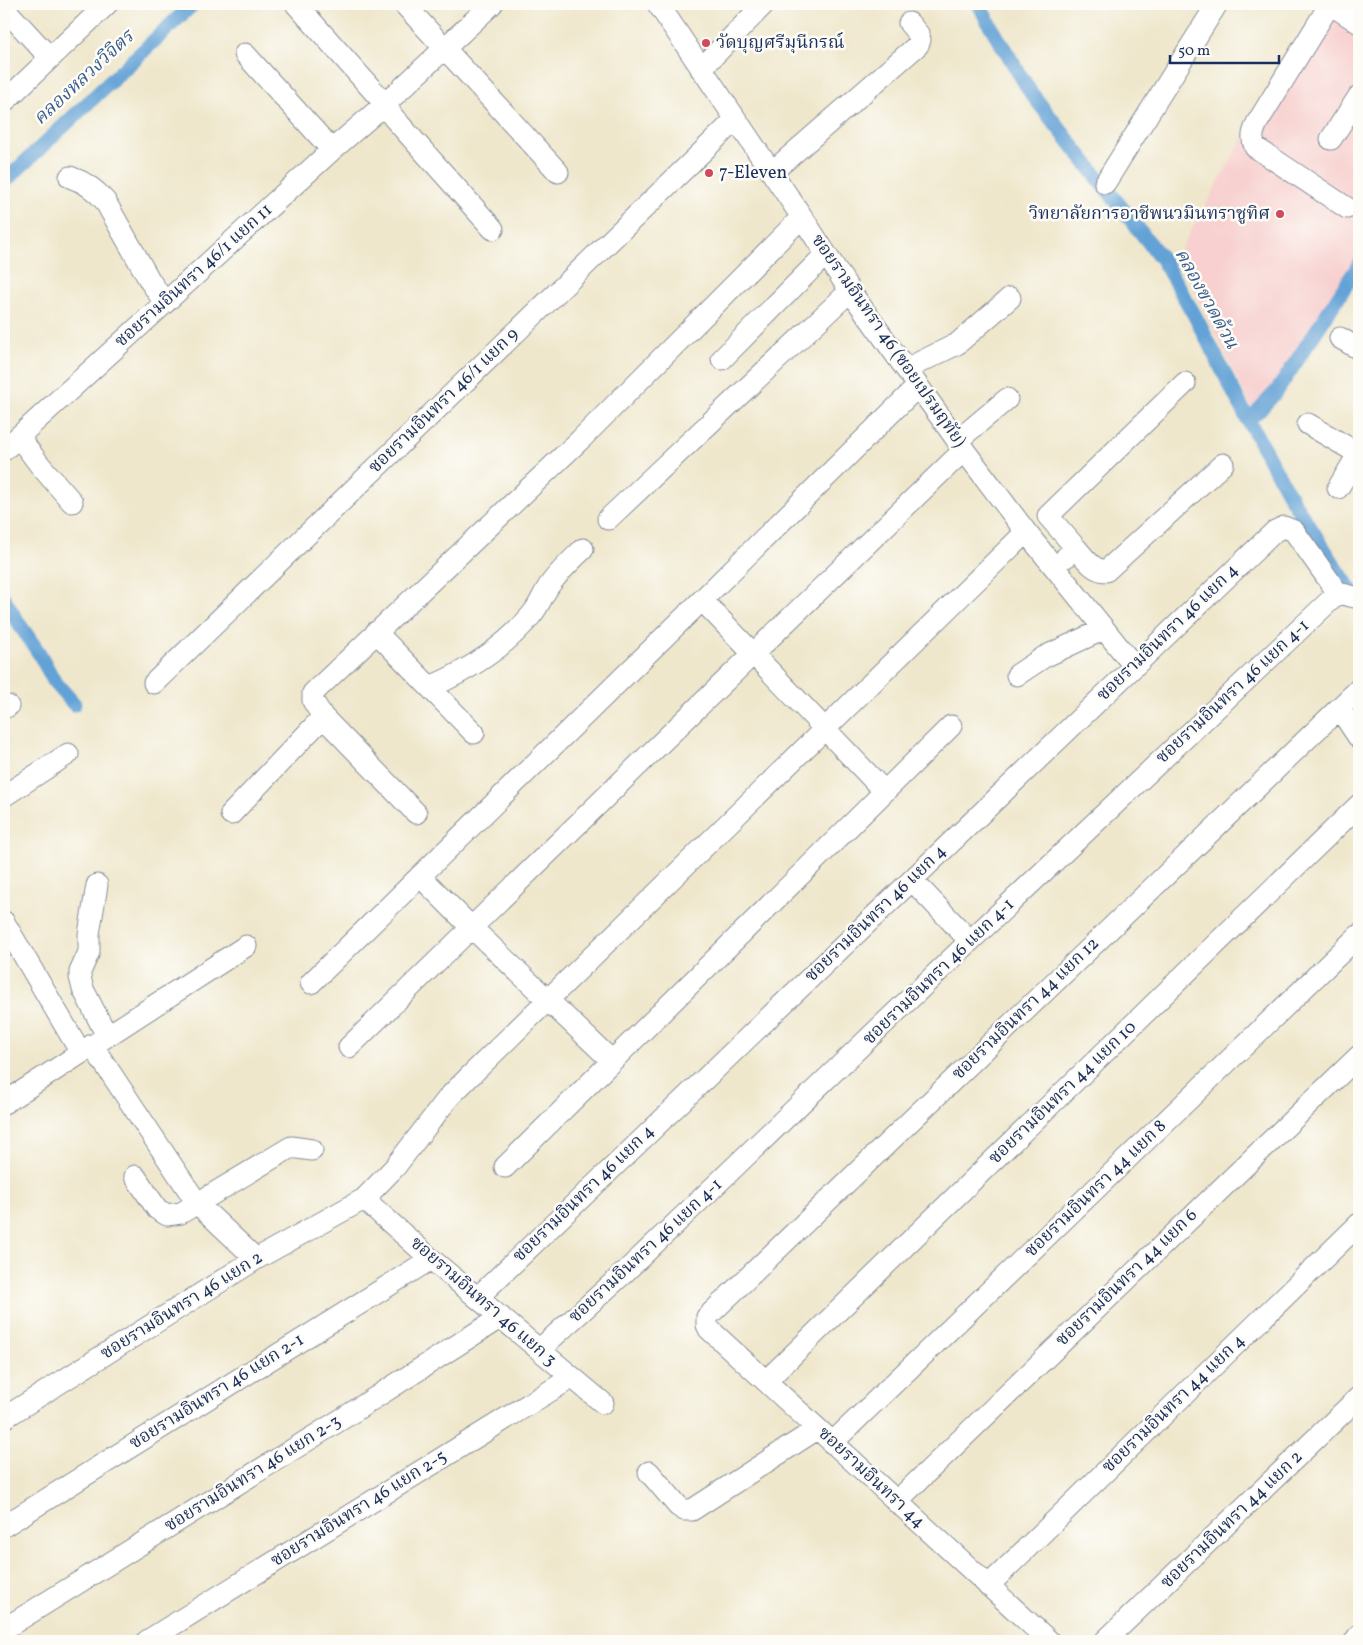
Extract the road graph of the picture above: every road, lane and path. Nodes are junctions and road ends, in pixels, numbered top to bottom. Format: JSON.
{"nodes":[{"id":1,"x":107,"y":4,"type":"edge"},
{"id":2,"x":296,"y":4,"type":"edge"},
{"id":3,"x":404,"y":4,"type":"edge"},
{"id":4,"x":492,"y":4,"type":"edge"},
{"id":5,"x":658,"y":4,"type":"edge"},
{"id":6,"x":764,"y":4,"type":"edge"},
{"id":7,"x":1217,"y":4,"type":"edge"},
{"id":8,"x":1330,"y":4,"type":"edge"},
{"id":9,"x":4,"y":8,"type":"edge"},
{"id":10,"x":909,"y":23,"type":"dead end"},
{"id":11,"x":1359,"y":23,"type":"edge"},
{"id":12,"x":444,"y":48,"type":"junction"},
{"id":13,"x":245,"y":54,"type":"dead end"},
{"id":14,"x":50,"y":58,"type":"junction"},
{"id":15,"x":701,"y":69,"type":"junction"},
{"id":16,"x":1359,"y":96,"type":"edge"},
{"id":17,"x":4,"y":102,"type":"edge"},
{"id":18,"x":384,"y":104,"type":"junction"},
{"id":19,"x":735,"y":120,"type":"junction"},
{"id":20,"x":1331,"y":139,"type":"dead end"},
{"id":21,"x":332,"y":150,"type":"junction"},
{"id":22,"x":558,"y":172,"type":"dead end"},
{"id":23,"x":772,"y":172,"type":"junction"},
{"id":24,"x":70,"y":177,"type":"dead end"},
{"id":25,"x":1104,"y":183,"type":"dead end"},
{"id":26,"x":1347,"y":208,"type":"dead end"},
{"id":27,"x":802,"y":217,"type":"junction"},
{"id":28,"x":493,"y":229,"type":"dead end"},
{"id":29,"x":826,"y":254,"type":"junction"},
{"id":30,"x":850,"y":291,"type":"junction"},
{"id":31,"x":1010,"y":298,"type":"dead end"},
{"id":32,"x":164,"y":303,"type":"junction"},
{"id":33,"x":1340,"y":338,"type":"dead end"},
{"id":34,"x":1359,"y":350,"type":"edge"},
{"id":35,"x":722,"y":359,"type":"dead end"},
{"id":36,"x":912,"y":377,"type":"junction"},
{"id":37,"x":1185,"y":383,"type":"dead end"},
{"id":38,"x":1007,"y":399,"type":"dead end"},
{"id":39,"x":1308,"y":424,"type":"dead end"},
{"id":40,"x":11,"y":443,"type":"edge"},
{"id":41,"x":961,"y":445,"type":"junction"},
{"id":42,"x":1359,"y":453,"type":"edge"},
{"id":43,"x":1223,"y":464,"type":"dead end"},
{"id":44,"x":1338,"y":488,"type":"dead end"},
{"id":45,"x":72,"y":502,"type":"dead end"},
{"id":46,"x":608,"y":519,"type":"dead end"},
{"id":47,"x":1026,"y":532,"type":"junction"},
{"id":48,"x":1076,"y":548,"type":"junction"},
{"id":49,"x":583,"y":549,"type":"dead end"},
{"id":50,"x":1056,"y":568,"type":"junction"},
{"id":51,"x":1338,"y":592,"type":"junction"},
{"id":52,"x":1359,"y":598,"type":"edge"},
{"id":53,"x":702,"y":600,"type":"junction"},
{"id":54,"x":1104,"y":629,"type":"junction"},
{"id":55,"x":376,"y":632,"type":"junction"},
{"id":56,"x":753,"y":654,"type":"junction"},
{"id":57,"x":1134,"y":666,"type":"junction"},
{"id":58,"x":1017,"y":675,"type":"dead end"},
{"id":59,"x":154,"y":683,"type":"dead end"},
{"id":60,"x":430,"y":687,"type":"junction"},
{"id":61,"x":1359,"y":689,"type":"edge"},
{"id":62,"x":1339,"y":708,"type":"junction"},
{"id":63,"x":323,"y":717,"type":"junction"},
{"id":64,"x":951,"y":726,"type":"dead end"},
{"id":65,"x":824,"y":729,"type":"junction"},
{"id":66,"x":474,"y":733,"type":"dead end"},
{"id":67,"x":1359,"y":738,"type":"edge"},
{"id":68,"x":68,"y":754,"type":"dead end"},
{"id":69,"x":884,"y":791,"type":"junction"},
{"id":70,"x":4,"y":796,"type":"edge"},
{"id":71,"x":1359,"y":805,"type":"edge"},
{"id":72,"x":416,"y":813,"type":"dead end"},
{"id":73,"x":231,"y":814,"type":"dead end"},
{"id":74,"x":420,"y":876,"type":"junction"},
{"id":75,"x":912,"y":880,"type":"junction"},
{"id":76,"x":97,"y":886,"type":"dead end"},
{"id":77,"x":4,"y":922,"type":"edge"},
{"id":78,"x":472,"y":928,"type":"junction"},
{"id":79,"x":1359,"y":935,"type":"edge"},
{"id":80,"x":970,"y":941,"type":"junction"},
{"id":81,"x":246,"y":946,"type":"dead end"},
{"id":82,"x":311,"y":983,"type":"dead end"},
{"id":83,"x":547,"y":999,"type":"junction"},
{"id":84,"x":93,"y":1044,"type":"junction"},
{"id":85,"x":349,"y":1047,"type":"dead end"},
{"id":86,"x":1359,"y":1056,"type":"edge"},
{"id":87,"x":612,"y":1060,"type":"junction"},
{"id":88,"x":4,"y":1103,"type":"edge"},
{"id":89,"x":312,"y":1150,"type":"dead end"},
{"id":90,"x":505,"y":1167,"type":"dead end"},
{"id":91,"x":135,"y":1176,"type":"dead end"},
{"id":92,"x":364,"y":1199,"type":"junction"},
{"id":93,"x":197,"y":1203,"type":"junction"},
{"id":94,"x":1359,"y":1224,"type":"edge"},
{"id":95,"x":256,"y":1259,"type":"junction"},
{"id":96,"x":431,"y":1259,"type":"junction"},
{"id":97,"x":478,"y":1297,"type":"junction"},
{"id":98,"x":713,"y":1311,"type":"joint"},
{"id":99,"x":501,"y":1317,"type":"junction"},
{"id":100,"x":540,"y":1349,"type":"junction"},
{"id":101,"x":571,"y":1378,"type":"junction"},
{"id":102,"x":766,"y":1381,"type":"junction"},
{"id":103,"x":1359,"y":1397,"type":"edge"},
{"id":104,"x":603,"y":1403,"type":"dead end"},
{"id":105,"x":4,"y":1418,"type":"edge"},
{"id":106,"x":825,"y":1436,"type":"junction"},
{"id":107,"x":649,"y":1472,"type":"dead end"},
{"id":108,"x":896,"y":1502,"type":"junction"},
{"id":109,"x":4,"y":1526,"type":"edge"},
{"id":110,"x":988,"y":1586,"type":"junction"},
{"id":111,"x":4,"y":1629,"type":"edge"},
{"id":112,"x":1359,"y":1635,"type":"edge"},
{"id":113,"x":1117,"y":1637,"type":"edge"},
{"id":114,"x":147,"y":1641,"type":"edge"},
{"id":115,"x":1049,"y":1641,"type":"edge"},
{"id":116,"x":1355,"y":1641,"type":"edge"}],
"edges":[{"from":1,"to":14,"type":"street"},
{"from":2,"to":18,"type":"street"},
{"from":3,"to":12,"type":"street"},
{"from":4,"to":12,"type":"street","name":"ซอยรามอินทรา 46/1 แยก 11"},
{"from":5,"to":15,"type":"street","name":"ซอยรามอินทรา 46 (ซอยเปรมฤทัย)"},
{"from":6,"to":15,"type":"street"},
{"from":7,"to":25,"type":"street"},
{"from":8,"to":11,"type":"street"},
{"from":8,"to":26,"type":"street"},
{"from":9,"to":14,"type":"street"},
{"from":10,"to":23,"type":"street"},
{"from":12,"to":18,"type":"street","name":"ซอยรามอินทรา 46/1 แยก 11"},
{"from":12,"to":22,"type":"street"},
{"from":13,"to":21,"type":"street"},
{"from":14,"to":17,"type":"street"},
{"from":15,"to":19,"type":"street","name":"ซอยรามอินทรา 46 (ซอยเปรมฤทัย)"},
{"from":16,"to":20,"type":"street"},
{"from":18,"to":21,"type":"street","name":"ซอยรามอินทรา 46/1 แยก 11"},
{"from":18,"to":28,"type":"street"},
{"from":19,"to":23,"type":"street","name":"ซอยรามอินทรา 46 (ซอยเปรมฤทัย)"},
{"from":19,"to":59,"type":"street","name":"ซอยรามอินทรา 46/1 แยก 9"},
{"from":21,"to":32,"type":"street","name":"ซอยรามอินทรา 46/1 แยก 11"},
{"from":23,"to":27,"type":"street","name":"ซอยรามอินทรา 46 (ซอยเปรมฤทัย)"},
{"from":24,"to":32,"type":"street"},
{"from":27,"to":29,"type":"street","name":"ซอยรามอินทรา 46 (ซอยเปรมฤทัย)"},
{"from":27,"to":55,"type":"street"},
{"from":29,"to":30,"type":"street","name":"ซอยรามอินทรา 46 (ซอยเปรมฤทัย)"},
{"from":29,"to":35,"type":"street"},
{"from":30,"to":36,"type":"street","name":"ซอยรามอินทรา 46 (ซอยเปรมฤทัย)"},
{"from":30,"to":46,"type":"street"},
{"from":31,"to":36,"type":"street"},
{"from":32,"to":40,"type":"street","name":"ซอยรามอินทรา 46/1 แยก 11"},
{"from":33,"to":34,"type":"street"},
{"from":36,"to":41,"type":"street","name":"ซอยรามอินทรา 46 (ซอยเปรมฤทัย)"},
{"from":36,"to":53,"type":"street"},
{"from":37,"to":48,"type":"street"},
{"from":38,"to":41,"type":"street"},
{"from":39,"to":42,"type":"street"},
{"from":40,"to":45,"type":"street"},
{"from":41,"to":47,"type":"street","name":"ซอยรามอินทรา 46 (ซอยเปรมฤทัย)"},
{"from":41,"to":56,"type":"street"},
{"from":42,"to":44,"type":"street"},
{"from":43,"to":48,"type":"street"},
{"from":47,"to":50,"type":"street","name":"ซอยรามอินทรา 46 (ซอยเปรมฤทัย)"},
{"from":47,"to":65,"type":"street","name":"ซอยรามอินทรา 46 แยก 2"},
{"from":48,"to":50,"type":"street"},
{"from":49,"to":60,"type":"street"},
{"from":50,"to":54,"type":"street","name":"ซอยรามอินทรา 46 (ซอยเปรมฤทัย)"},
{"from":51,"to":52,"type":"street"},
{"from":51,"to":57,"type":"street","name":"ซอยรามอินทรา 46 แยก 4"},
{"from":51,"to":80,"type":"street","name":"ซอยรามอินทรา 46 แยก 4-1"},
{"from":53,"to":56,"type":"street"},
{"from":53,"to":74,"type":"street"},
{"from":54,"to":57,"type":"street","name":"ซอยรามอินทรา 46 (ซอยเปรมฤทัย)"},
{"from":54,"to":58,"type":"street"},
{"from":55,"to":60,"type":"street"},
{"from":55,"to":63,"type":"street"},
{"from":56,"to":65,"type":"street"},
{"from":56,"to":78,"type":"street"},
{"from":57,"to":75,"type":"street","name":"ซอยรามอินทรา 46 แยก 4"},
{"from":60,"to":66,"type":"street"},
{"from":61,"to":62,"type":"street","name":"ซอยรามอินทรา 44 แยก 12"},
{"from":62,"to":67,"type":"street"},
{"from":62,"to":98,"type":"street","name":"ซอยรามอินทรา 44 แยก 12"},
{"from":63,"to":72,"type":"street"},
{"from":63,"to":73,"type":"street"},
{"from":64,"to":69,"type":"street"},
{"from":65,"to":69,"type":"street"},
{"from":65,"to":83,"type":"street","name":"ซอยรามอินทรา 46 แยก 2"},
{"from":68,"to":70,"type":"street"},
{"from":69,"to":87,"type":"street"},
{"from":71,"to":102,"type":"street","name":"ซอยรามอินทรา 44 แยก 10"},
{"from":74,"to":78,"type":"street"},
{"from":74,"to":82,"type":"street"},
{"from":75,"to":80,"type":"street"},
{"from":75,"to":97,"type":"street","name":"ซอยรามอินทรา 46 แยก 4"},
{"from":76,"to":84,"type":"street"},
{"from":77,"to":84,"type":"street"},
{"from":78,"to":83,"type":"street"},
{"from":78,"to":85,"type":"street"},
{"from":79,"to":106,"type":"street","name":"ซอยรามอินทรา 44 แยก 8"},
{"from":80,"to":100,"type":"street","name":"ซอยรามอินทรา 46 แยก 4-1"},
{"from":81,"to":84,"type":"street"},
{"from":83,"to":87,"type":"street"},
{"from":83,"to":92,"type":"street","name":"ซอยรามอินทรา 46 แยก 2"},
{"from":84,"to":88,"type":"street"},
{"from":84,"to":93,"type":"street"},
{"from":86,"to":108,"type":"street","name":"ซอยรามอินทรา 44 แยก 6"},
{"from":87,"to":90,"type":"street"},
{"from":89,"to":93,"type":"street"},
{"from":91,"to":93,"type":"street"},
{"from":92,"to":95,"type":"street","name":"ซอยรามอินทรา 46 แยก 2"},
{"from":92,"to":96,"type":"street","name":"ซอยรามอินทรา 46 แยก 3"},
{"from":93,"to":95,"type":"street"},
{"from":94,"to":110,"type":"street","name":"ซอยรามอินทรา 44 แยก 4"},
{"from":95,"to":105,"type":"street","name":"ซอยรามอินทรา 46 แยก 2"},
{"from":96,"to":97,"type":"street","name":"ซอยรามอินทรา 46 แยก 3"},
{"from":96,"to":109,"type":"street","name":"ซอยรามอินทรา 46 แยก 2-1"},
{"from":97,"to":99,"type":"street","name":"ซอยรามอินทรา 46 แยก 3"},
{"from":98,"to":102,"type":"street","name":"ซอยรามอินทรา 44"},
{"from":99,"to":100,"type":"street","name":"ซอยรามอินทรา 46 แยก 3"},
{"from":99,"to":111,"type":"street","name":"ซอยรามอินทรา 46 แยก 2-3"},
{"from":100,"to":101,"type":"street","name":"ซอยรามอินทรา 46 แยก 3"},
{"from":101,"to":104,"type":"street","name":"ซอยรามอินทรา 46 แยก 3"},
{"from":101,"to":114,"type":"street","name":"ซอยรามอินทรา 46 แยก 2-5"},
{"from":102,"to":106,"type":"street","name":"ซอยรามอินทรา 44"},
{"from":103,"to":113,"type":"street","name":"ซอยรามอินทรา 44 แยก 2"},
{"from":106,"to":107,"type":"street","name":"ซอยรามอินทรา 44 แยก 8"},
{"from":106,"to":108,"type":"street","name":"ซอยรามอินทรา 44"},
{"from":108,"to":110,"type":"street","name":"ซอยรามอินทรา 44"},
{"from":110,"to":115,"type":"street","name":"ซอยรามอินทรา 44"},
{"from":112,"to":116,"type":"street"}]}
